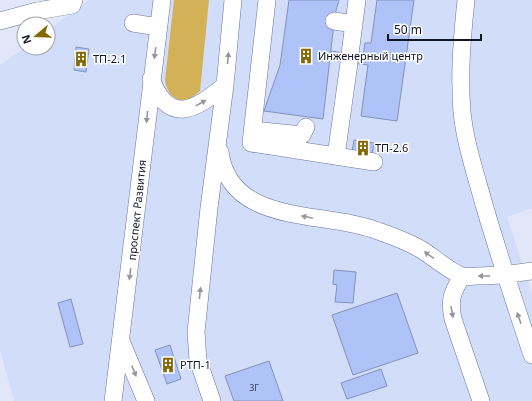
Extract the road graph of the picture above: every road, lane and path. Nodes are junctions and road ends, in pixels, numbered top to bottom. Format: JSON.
{"nodes":[{"id":1,"x":74,"y":0,"type":"edge"},
{"id":2,"x":162,"y":0,"type":"edge"},
{"id":3,"x":233,"y":0,"type":"edge"},
{"id":4,"x":267,"y":0,"type":"edge"},
{"id":5,"x":357,"y":0,"type":"edge"},
{"id":6,"x":466,"y":0,"type":"edge"},
{"id":7,"x":0,"y":21,"type":"edge"},
{"id":8,"x":334,"y":21,"type":"dead end"},
{"id":9,"x":133,"y":23,"type":"dead end"},
{"id":10,"x":354,"y":24,"type":"junction"},
{"id":11,"x":158,"y":27,"type":"junction"},
{"id":12,"x":151,"y":78,"type":"junction"},
{"id":13,"x":225,"y":85,"type":"junction"},
{"id":14,"x":306,"y":126,"type":"dead end"},
{"id":15,"x":252,"y":130,"type":"junction"},
{"id":16,"x":218,"y":138,"type":"junction"},
{"id":17,"x":336,"y":156,"type":"junction"},
{"id":18,"x":374,"y":162,"type":"dead end"},
{"id":19,"x":532,"y":271,"type":"edge"},
{"id":20,"x":462,"y":276,"type":"junction"},
{"id":21,"x":505,"y":276,"type":"junction"},
{"id":22,"x":121,"y":341,"type":"junction"},
{"id":23,"x":532,"y":355,"type":"edge"},
{"id":24,"x":113,"y":401,"type":"edge"},
{"id":25,"x":146,"y":401,"type":"edge"},
{"id":26,"x":212,"y":401,"type":"edge"},
{"id":27,"x":480,"y":401,"type":"edge"}],
"edges":[{"from":1,"to":7,"type":"street"},
{"from":2,"to":11,"type":"street","name":"проспект Развития"},
{"from":13,"to":3,"type":"street","one_way":true},
{"from":4,"to":15,"type":"street"},
{"from":5,"to":10,"type":"street"},
{"from":6,"to":21,"type":"street"},
{"from":8,"to":10,"type":"street"},
{"from":9,"to":11,"type":"street"},
{"from":10,"to":17,"type":"street"},
{"from":11,"to":12,"type":"street","name":"проспект Развития","one_way":true},
{"from":12,"to":13,"type":"street","one_way":true},
{"from":12,"to":22,"type":"street","name":"проспект Развития","one_way":true},
{"from":13,"to":16,"type":"street"},
{"from":14,"to":15,"type":"street"},
{"from":15,"to":17,"type":"street"},
{"from":20,"to":16,"type":"street","one_way":true},
{"from":26,"to":16,"type":"street","one_way":true},
{"from":17,"to":18,"type":"street"},
{"from":19,"to":21,"type":"street"},
{"from":21,"to":20,"type":"street","one_way":true},
{"from":20,"to":27,"type":"street","one_way":true},
{"from":23,"to":21,"type":"street","one_way":true},
{"from":22,"to":24,"type":"street","name":"проспект Развития"},
{"from":22,"to":25,"type":"street","one_way":true}]}
